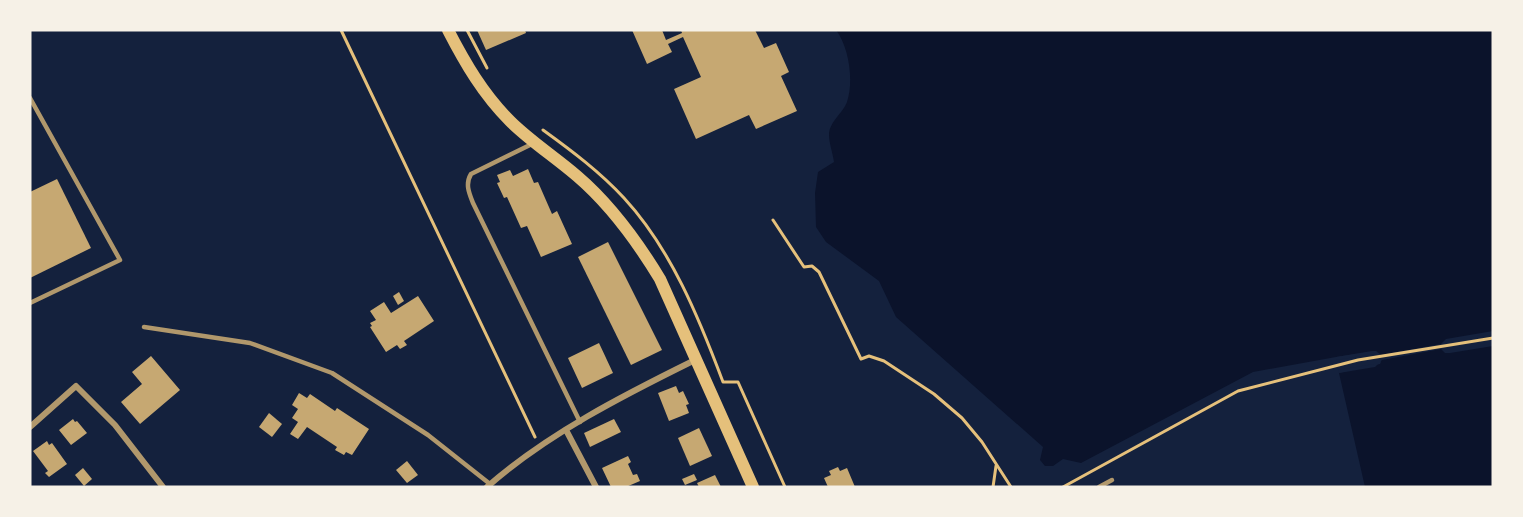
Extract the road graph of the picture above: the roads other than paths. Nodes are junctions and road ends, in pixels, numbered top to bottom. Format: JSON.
{"nodes":[{"id":1,"x":448,"y":30,"type":"edge"},
{"id":2,"x":30,"y":98,"type":"edge"},
{"id":3,"x":535,"y":142,"type":"junction"},
{"id":4,"x":30,"y":303,"type":"edge"},
{"id":5,"x":144,"y":327,"type":"dead end"},
{"id":6,"x":696,"y":359,"type":"junction"},
{"id":7,"x":580,"y":422,"type":"junction"},
{"id":8,"x":30,"y":427,"type":"edge"},
{"id":9,"x":566,"y":430,"type":"junction"},
{"id":10,"x":1112,"y":480,"type":"dead end"},
{"id":11,"x":489,"y":486,"type":"edge"},
{"id":12,"x":163,"y":487,"type":"edge"},
{"id":13,"x":596,"y":487,"type":"edge"},
{"id":14,"x":753,"y":487,"type":"edge"},
{"id":15,"x":1099,"y":487,"type":"edge"}],
"edges":[{"from":1,"to":3,"type":"main road"},
{"from":2,"to":4,"type":"lane"},
{"from":3,"to":6,"type":"main road"},
{"from":3,"to":7,"type":"lane"},
{"from":5,"to":11,"type":"lane"},
{"from":6,"to":7,"type":"street"},
{"from":6,"to":14,"type":"main road"},
{"from":7,"to":9,"type":"street"},
{"from":8,"to":12,"type":"street"},
{"from":9,"to":11,"type":"street"},
{"from":9,"to":13,"type":"street"},
{"from":10,"to":15,"type":"lane"}]}
